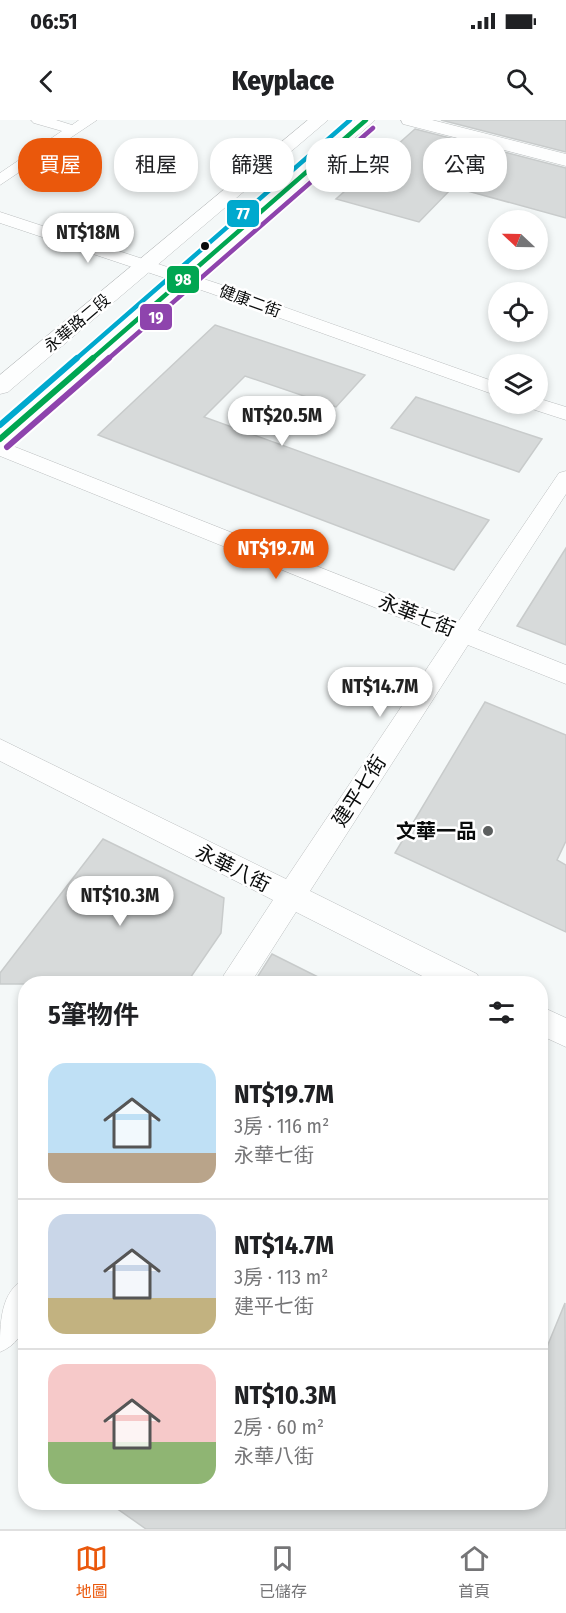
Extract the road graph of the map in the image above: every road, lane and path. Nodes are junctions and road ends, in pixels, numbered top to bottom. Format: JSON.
{"nodes":[{"id":1,"x":39,"y":120,"type":"edge"},
{"id":2,"x":89,"y":120,"type":"edge"},
{"id":3,"x":320,"y":120,"type":"edge"},
{"id":4,"x":366,"y":120,"type":"edge"},
{"id":5,"x":410,"y":120,"type":"edge"},
{"id":6,"x":74,"y":130,"type":"junction"},
{"id":7,"x":566,"y":160,"type":"edge"},
{"id":8,"x":0,"y":180,"type":"edge"},
{"id":9,"x":0,"y":218,"type":"edge"},
{"id":10,"x":147,"y":266,"type":"junction"},
{"id":11,"x":186,"y":279,"type":"junction"},
{"id":12,"x":488,"y":386,"type":"edge"},
{"id":13,"x":0,"y":387,"type":"edge"},
{"id":14,"x":548,"y":408,"type":"edge"},
{"id":15,"x":566,"y":414,"type":"edge"},
{"id":16,"x":0,"y":439,"type":"edge"},
{"id":17,"x":0,"y":448,"type":"edge"},
{"id":18,"x":566,"y":478,"type":"edge"},
{"id":19,"x":462,"y":633,"type":"junction"},
{"id":20,"x":566,"y":675,"type":"edge"},
{"id":21,"x":0,"y":749,"type":"edge"},
{"id":22,"x":291,"y":897,"type":"junction"},
{"id":23,"x":238,"y":976,"type":"edge"},
{"id":24,"x":451,"y":976,"type":"edge"},
{"id":25,"x":548,"y":1024,"type":"edge"},
{"id":26,"x":566,"y":1033,"type":"edge"},
{"id":27,"x":18,"y":1308,"type":"edge"},
{"id":28,"x":0,"y":1334,"type":"edge"}],
"edges":[{"from":1,"to":6,"type":"street"},
{"from":2,"to":6,"type":"street"},
{"from":3,"to":10,"type":"street","name":"永華路二段"},
{"from":4,"to":11,"type":"street","name":"永華路二段"},
{"from":5,"to":7,"type":"street"},
{"from":6,"to":8,"type":"street"},
{"from":9,"to":10,"type":"street","name":"健康二街"},
{"from":10,"to":11,"type":"street","name":"健康二街"},
{"from":10,"to":13,"type":"street","name":"永華路二段"},
{"from":11,"to":12,"type":"street","name":"健康二街"},
{"from":11,"to":16,"type":"street","name":"永華路二段"},
{"from":14,"to":15,"type":"street"},
{"from":17,"to":19,"type":"street","name":"永華七街"},
{"from":18,"to":19,"type":"street","name":"建平七街"},
{"from":19,"to":20,"type":"street","name":"永華七街"},
{"from":19,"to":22,"type":"street","name":"建平七街"},
{"from":21,"to":22,"type":"street","name":"永華八街"},
{"from":22,"to":23,"type":"street","name":"建平七街"},
{"from":22,"to":24,"type":"street","name":"永華八街"},
{"from":25,"to":26,"type":"street"},
{"from":27,"to":28,"type":"street"}]}
